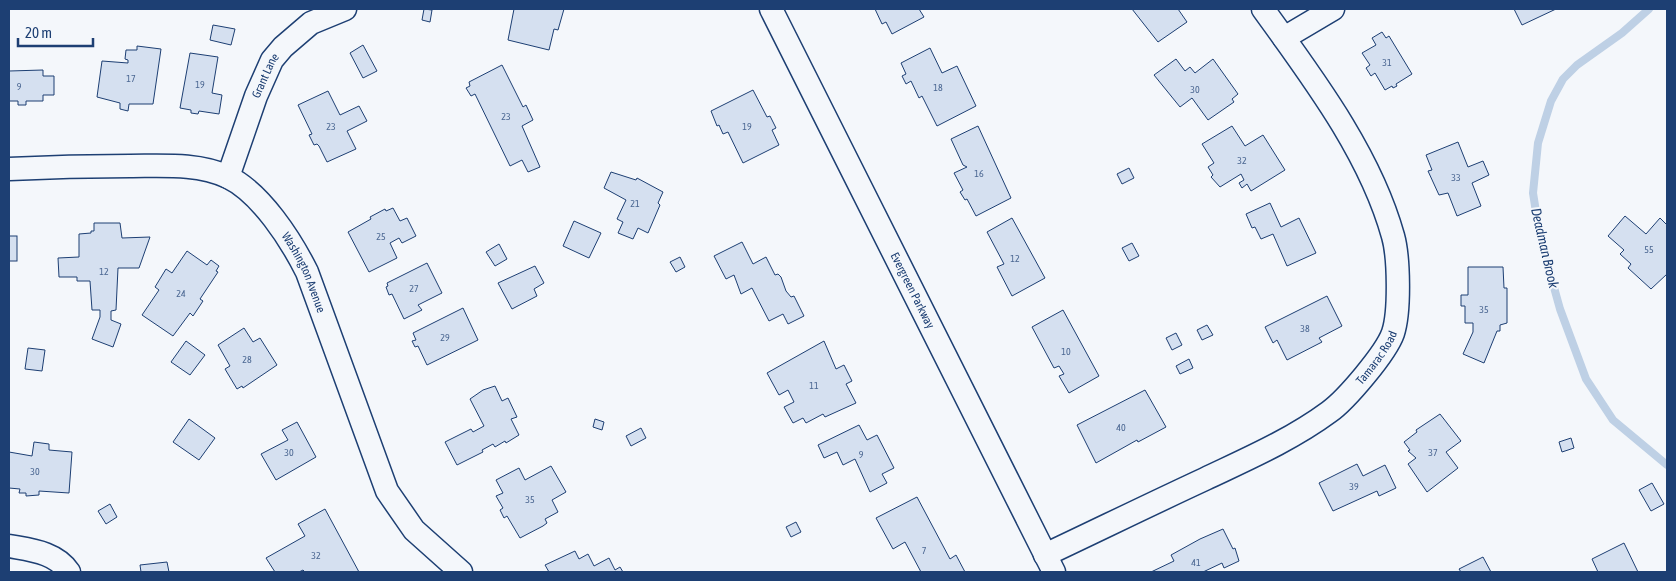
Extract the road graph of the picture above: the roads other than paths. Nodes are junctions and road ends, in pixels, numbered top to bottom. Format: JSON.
{"nodes":[{"id":1,"x":344,"y":9,"type":"edge"},
{"id":2,"x":771,"y":9,"type":"edge"},
{"id":3,"x":1263,"y":9,"type":"edge"},
{"id":4,"x":1333,"y":9,"type":"edge"},
{"id":5,"x":1284,"y":38,"type":"junction"},
{"id":6,"x":9,"y":168,"type":"edge"},
{"id":7,"x":228,"y":178,"type":"junction"},
{"id":8,"x":9,"y":546,"type":"edge"},
{"id":9,"x":1050,"y":564,"type":"edge"},
{"id":10,"x":69,"y":572,"type":"edge"},
{"id":11,"x":461,"y":572,"type":"edge"}],
"edges":[{"from":1,"to":7,"type":"street","name":"Grant Lane"},
{"from":2,"to":9,"type":"street","name":"Evergreen Parkway"},
{"from":3,"to":5,"type":"street","name":"Tamarac Road"},
{"from":4,"to":5,"type":"street"},
{"from":5,"to":9,"type":"street","name":"Tamarac Road"},
{"from":6,"to":7,"type":"street","name":"Washington Avenue"},
{"from":7,"to":11,"type":"street","name":"Washington Avenue"},
{"from":8,"to":10,"type":"street"}]}
